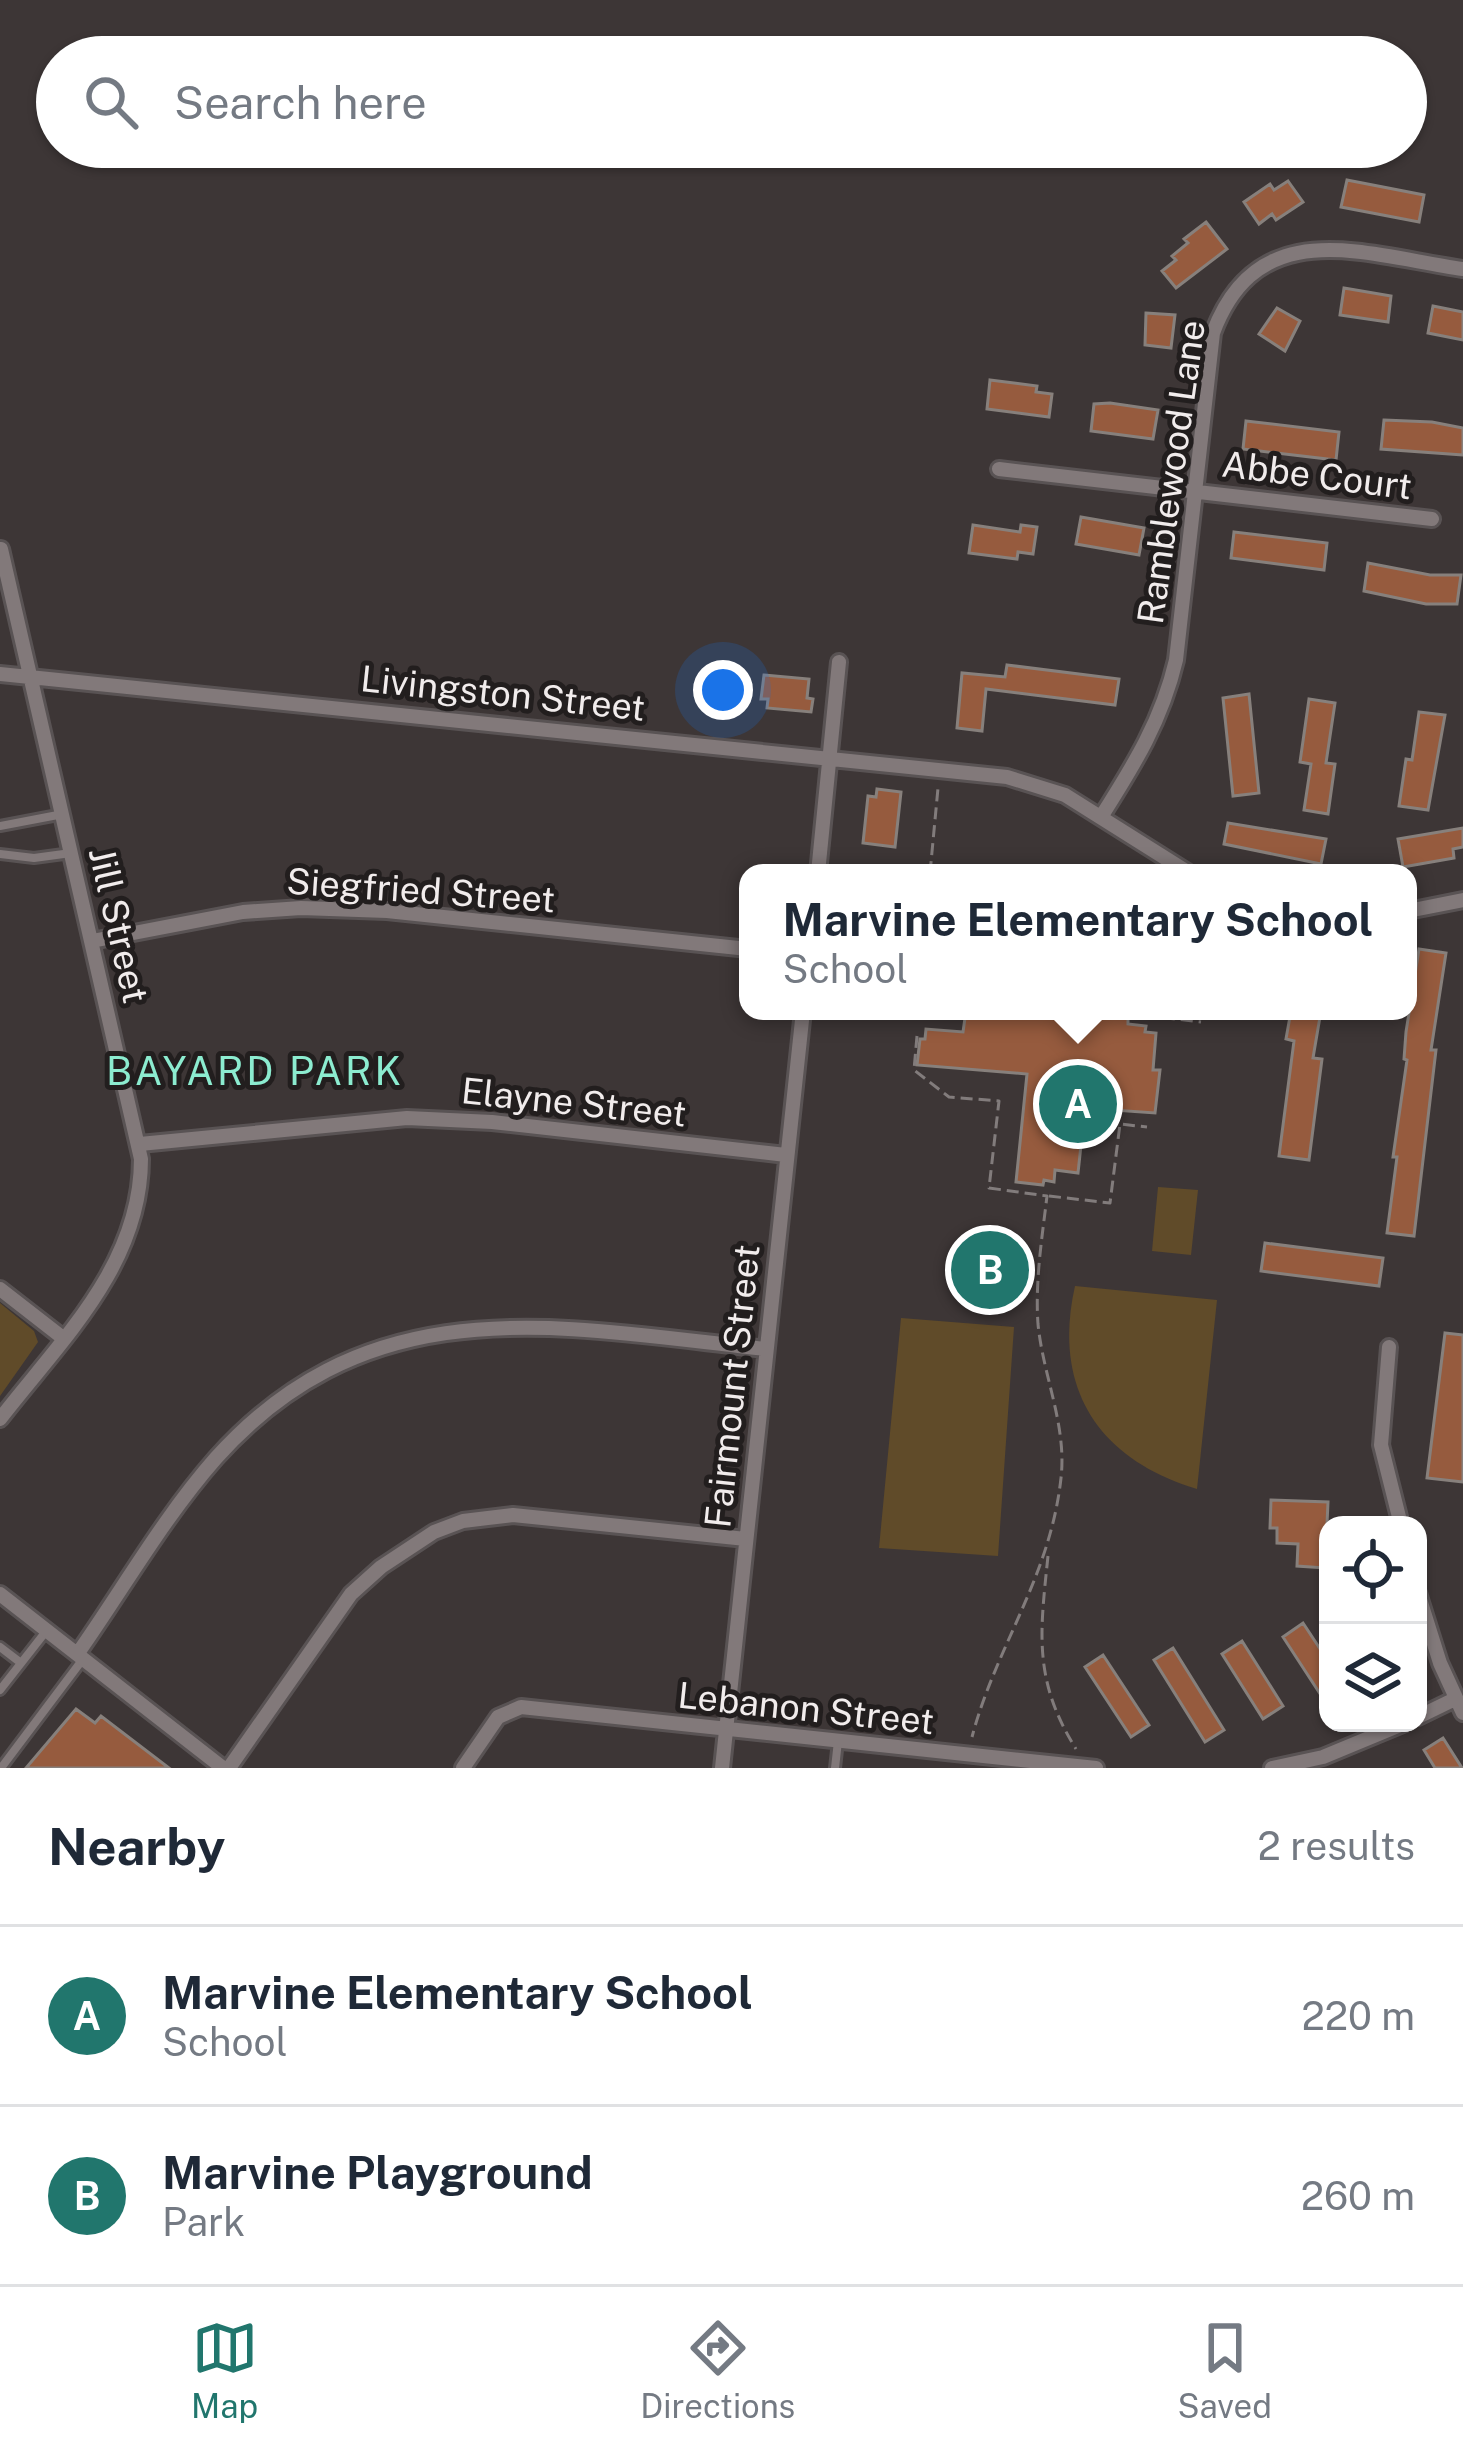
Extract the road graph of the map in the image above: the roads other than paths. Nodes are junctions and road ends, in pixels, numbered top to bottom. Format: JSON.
{"nodes":[{"id":1,"x":1463,"y":269,"type":"edge"},
{"id":2,"x":999,"y":469,"type":"dead end"},
{"id":3,"x":1195,"y":491,"type":"junction"},
{"id":4,"x":1432,"y":519,"type":"dead end"},
{"id":5,"x":1,"y":549,"type":"edge"},
{"id":6,"x":839,"y":662,"type":"dead end"},
{"id":7,"x":0,"y":674,"type":"edge"},
{"id":8,"x":29,"y":675,"type":"junction"},
{"id":9,"x":830,"y":756,"type":"junction"},
{"id":10,"x":63,"y":814,"type":"junction"},
{"id":11,"x":1101,"y":817,"type":"junction"},
{"id":12,"x":0,"y":826,"type":"edge"},
{"id":13,"x":73,"y":853,"type":"junction"},
{"id":14,"x":0,"y":854,"type":"edge"},
{"id":15,"x":819,"y":864,"type":"edge"},
{"id":16,"x":1175,"y":864,"type":"edge"},
{"id":17,"x":1463,"y":900,"type":"edge"},
{"id":18,"x":1417,"y":909,"type":"edge"},
{"id":19,"x":92,"y":940,"type":"junction"},
{"id":20,"x":739,"y":948,"type":"edge"},
{"id":21,"x":802,"y":1020,"type":"edge"},
{"id":22,"x":140,"y":1144,"type":"junction"},
{"id":23,"x":786,"y":1155,"type":"junction"},
{"id":24,"x":0,"y":1289,"type":"edge"},
{"id":25,"x":63,"y":1338,"type":"junction"},
{"id":26,"x":1389,"y":1347,"type":"dead end"},
{"id":27,"x":766,"y":1349,"type":"junction"},
{"id":28,"x":0,"y":1419,"type":"edge"},
{"id":29,"x":1399,"y":1516,"type":"edge"},
{"id":30,"x":746,"y":1539,"type":"junction"},
{"id":31,"x":0,"y":1594,"type":"edge"},
{"id":32,"x":1427,"y":1618,"type":"edge"},
{"id":33,"x":47,"y":1630,"type":"junction"},
{"id":34,"x":0,"y":1647,"type":"edge"},
{"id":35,"x":81,"y":1656,"type":"junction"},
{"id":36,"x":21,"y":1663,"type":"junction"},
{"id":37,"x":0,"y":1690,"type":"edge"},
{"id":38,"x":1459,"y":1706,"type":"edge"},
{"id":39,"x":1427,"y":1715,"type":"edge"},
{"id":40,"x":726,"y":1730,"type":"junction"},
{"id":41,"x":1384,"y":1732,"type":"edge"},
{"id":42,"x":838,"y":1741,"type":"junction"},
{"id":43,"x":958,"y":1761,"type":"edge"},
{"id":44,"x":1311,"y":1764,"type":"edge"},
{"id":45,"x":217,"y":1766,"type":"edge"},
{"id":46,"x":1087,"y":1767,"type":"edge"},
{"id":47,"x":1,"y":1768,"type":"edge"},
{"id":48,"x":463,"y":1768,"type":"edge"},
{"id":49,"x":722,"y":1768,"type":"edge"},
{"id":50,"x":835,"y":1768,"type":"edge"},
{"id":51,"x":1096,"y":1768,"type":"edge"},
{"id":52,"x":1272,"y":1768,"type":"edge"}],
"edges":[{"from":1,"to":3,"type":"street","name":"Ramblewood Lane"},
{"from":2,"to":3,"type":"street","name":"Abbe Court"},
{"from":3,"to":4,"type":"street","name":"Abbe Court"},
{"from":3,"to":11,"type":"street","name":"Ramblewood Lane"},
{"from":5,"to":8,"type":"street","name":"Jill Street"},
{"from":6,"to":9,"type":"street"},
{"from":7,"to":8,"type":"street","name":"Livingston Street"},
{"from":8,"to":9,"type":"street","name":"Livingston Street"},
{"from":8,"to":10,"type":"street","name":"Jill Street"},
{"from":9,"to":11,"type":"street","name":"Livingston Street"},
{"from":9,"to":15,"type":"street"},
{"from":10,"to":12,"type":"lane"},
{"from":10,"to":13,"type":"street","name":"Jill Street"},
{"from":11,"to":16,"type":"street","name":"Livingston Street"},
{"from":13,"to":14,"type":"lane"},
{"from":13,"to":19,"type":"street","name":"Jill Street"},
{"from":17,"to":18,"type":"street"},
{"from":19,"to":20,"type":"street","name":"Siegfried Street"},
{"from":19,"to":22,"type":"street","name":"Jill Street"},
{"from":21,"to":23,"type":"street","name":"Fairmount Street"},
{"from":22,"to":23,"type":"street","name":"Elayne Street"},
{"from":22,"to":25,"type":"street","name":"Jill Street"},
{"from":23,"to":27,"type":"street","name":"Fairmount Street"},
{"from":24,"to":25,"type":"street"},
{"from":25,"to":28,"type":"street","name":"Jill Street"},
{"from":26,"to":29,"type":"street"},
{"from":27,"to":30,"type":"street","name":"Fairmount Street"},
{"from":27,"to":35,"type":"street"},
{"from":30,"to":40,"type":"street","name":"Fairmount Street"},
{"from":30,"to":45,"type":"street"},
{"from":31,"to":33,"type":"street"},
{"from":32,"to":38,"type":"street"},
{"from":33,"to":35,"type":"street"},
{"from":33,"to":36,"type":"lane"},
{"from":34,"to":36,"type":"lane"},
{"from":35,"to":45,"type":"street"},
{"from":35,"to":47,"type":"lane"},
{"from":36,"to":37,"type":"lane"},
{"from":38,"to":39,"type":"street"},
{"from":40,"to":42,"type":"street","name":"Lebanon Street"},
{"from":40,"to":48,"type":"street","name":"Lebanon Street"},
{"from":40,"to":49,"type":"street","name":"Fairmount Street"},
{"from":41,"to":44,"type":"street"},
{"from":42,"to":43,"type":"street","name":"Lebanon Street"},
{"from":42,"to":50,"type":"lane"},
{"from":43,"to":46,"type":"street","name":"Lebanon Street"},
{"from":44,"to":52,"type":"street"},
{"from":46,"to":51,"type":"street","name":"Lebanon Street"}]}
